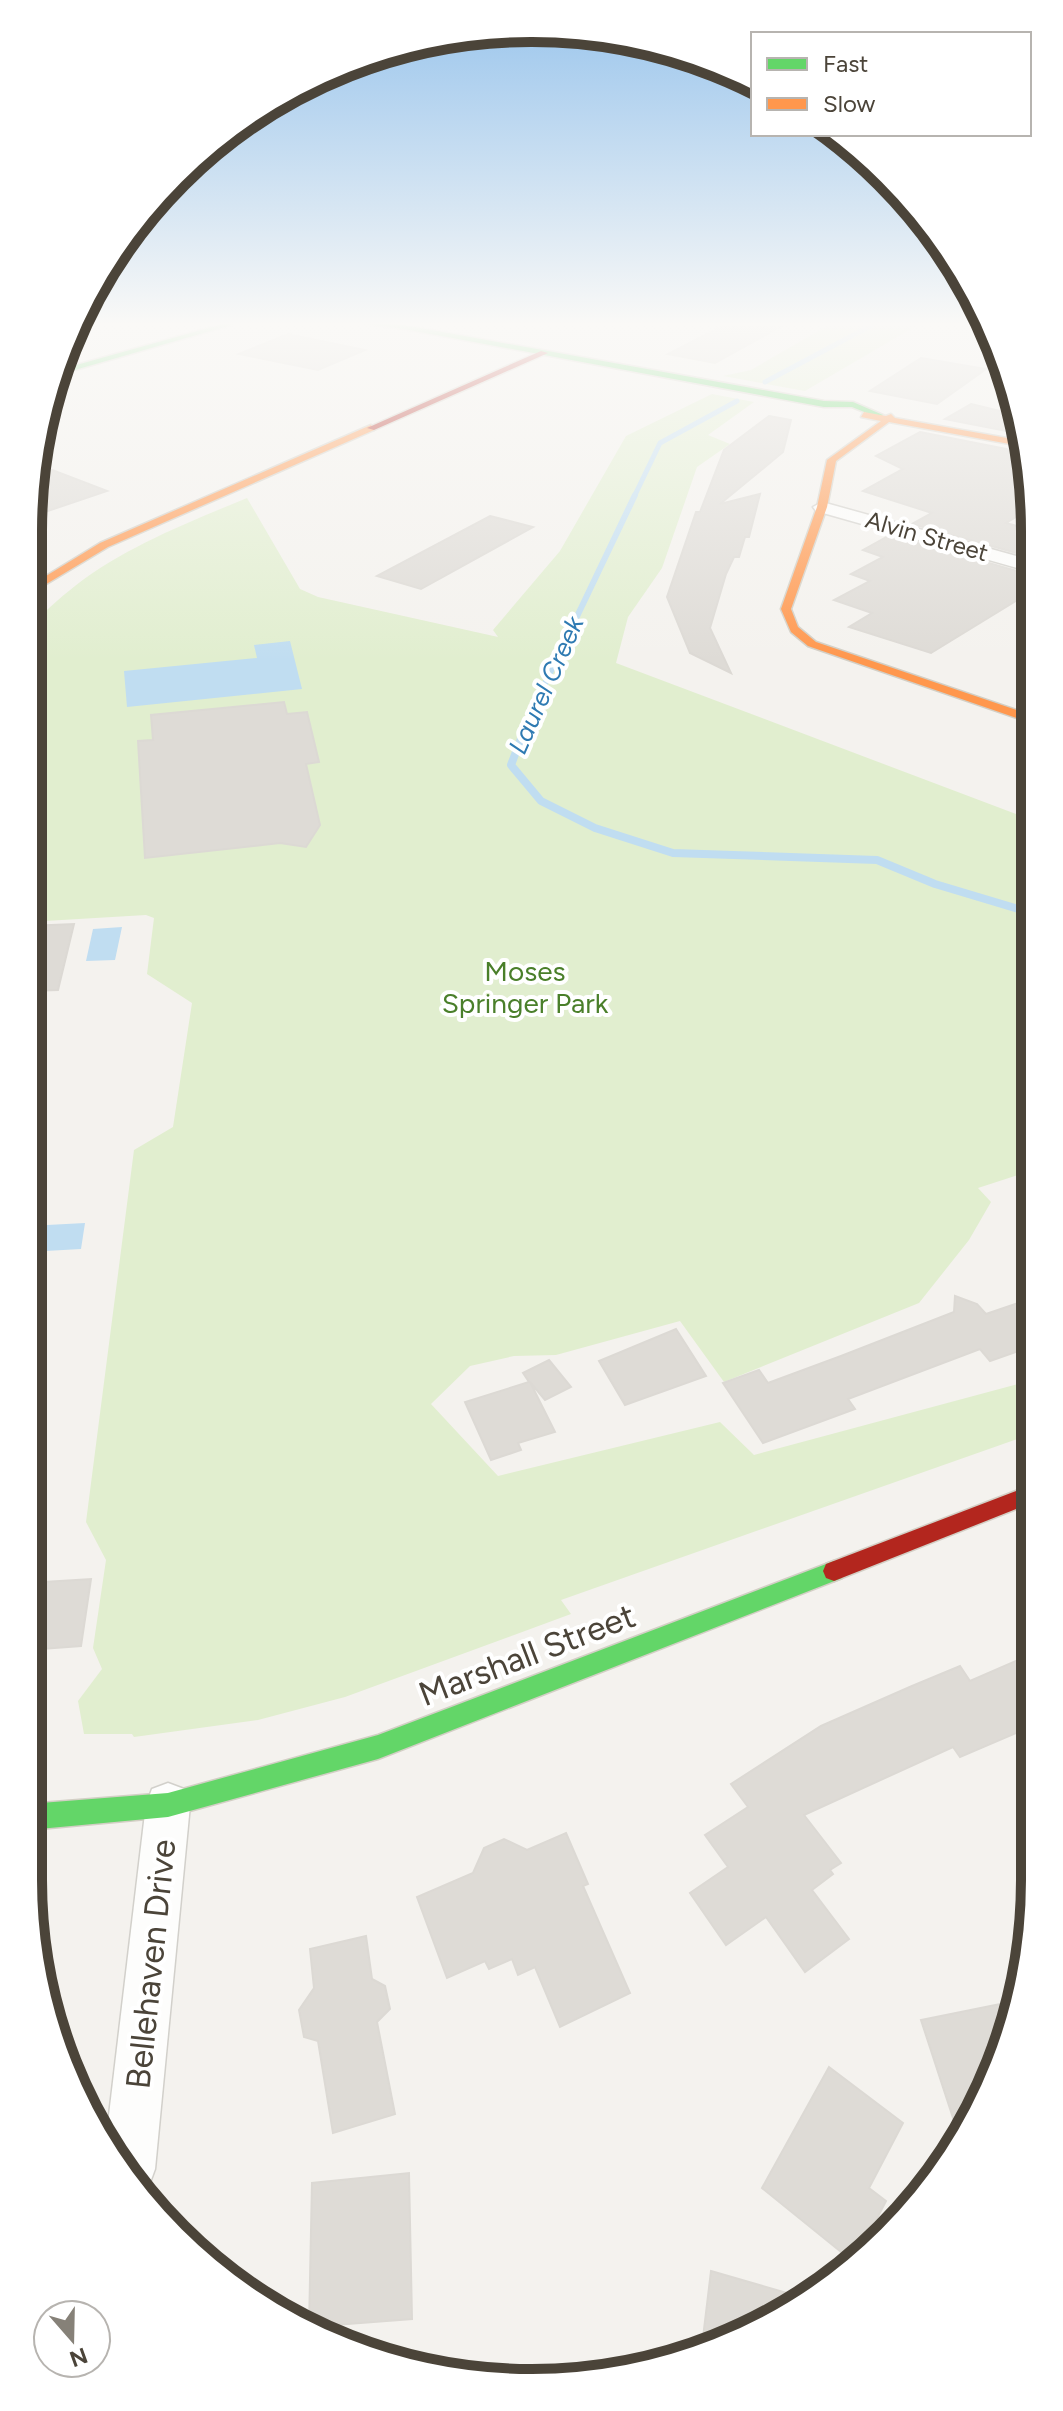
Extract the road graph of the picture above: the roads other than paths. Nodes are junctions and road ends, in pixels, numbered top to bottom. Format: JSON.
{"nodes":[{"id":1,"x":355,"y":436,"type":"edge"},
{"id":2,"x":861,"y":436,"type":"edge"},
{"id":3,"x":983,"y":436,"type":"edge"},
{"id":4,"x":1013,"y":442,"type":"edge"},
{"id":5,"x":822,"y":507,"type":"junction"},
{"id":6,"x":1021,"y":563,"type":"edge"},
{"id":7,"x":42,"y":583,"type":"edge"},
{"id":8,"x":1021,"y":715,"type":"edge"},
{"id":9,"x":1021,"y":1498,"type":"edge"},
{"id":10,"x":168,"y":1805,"type":"junction"},
{"id":11,"x":42,"y":1816,"type":"edge"},
{"id":12,"x":130,"y":2159,"type":"edge"}],
"edges":[{"from":1,"to":7,"type":"street"},
{"from":2,"to":5,"type":"street"},
{"from":3,"to":4,"type":"street"},
{"from":5,"to":6,"type":"street","name":"Alvin Street"},
{"from":5,"to":8,"type":"street"},
{"from":9,"to":10,"type":"street","name":"Marshall Street"},
{"from":10,"to":11,"type":"street","name":"Marshall Street"},
{"from":10,"to":12,"type":"street","name":"Bellehaven Drive"}]}
